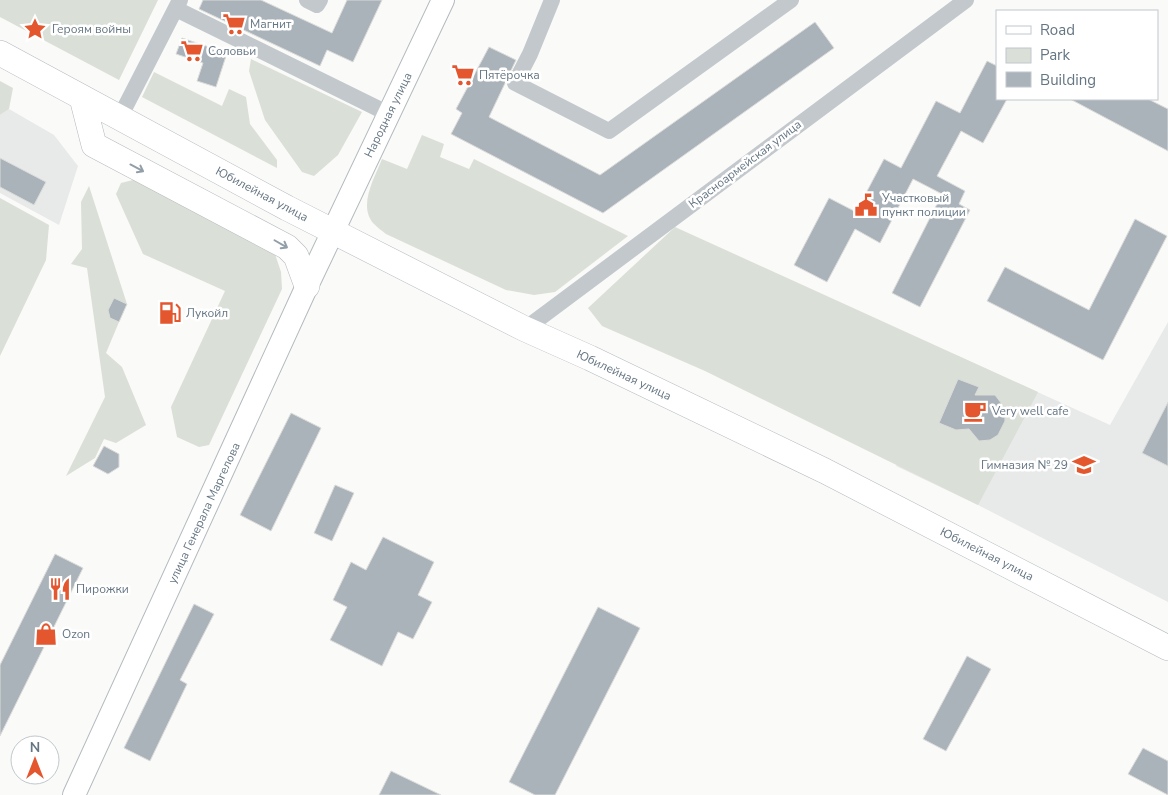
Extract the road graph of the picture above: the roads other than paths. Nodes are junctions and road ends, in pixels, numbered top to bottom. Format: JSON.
{"nodes":[{"id":1,"x":307,"y":0,"type":"edge"},
{"id":2,"x":320,"y":0,"type":"edge"},
{"id":3,"x":443,"y":0,"type":"edge"},
{"id":4,"x":552,"y":0,"type":"edge"},
{"id":5,"x":791,"y":0,"type":"edge"},
{"id":6,"x":966,"y":0,"type":"edge"},
{"id":7,"x":178,"y":4,"type":"edge"},
{"id":8,"x":0,"y":53,"type":"edge"},
{"id":9,"x":82,"y":98,"type":"junction"},
{"id":10,"x":389,"y":114,"type":"junction"},
{"id":11,"x":120,"y":117,"type":"junction"},
{"id":12,"x":333,"y":230,"type":"junction"},
{"id":13,"x":307,"y":286,"type":"junction"},
{"id":14,"x":525,"y":329,"type":"junction"},
{"id":15,"x":1168,"y":648,"type":"edge"},
{"id":16,"x":74,"y":795,"type":"edge"}],
"edges":[{"from":1,"to":2,"type":"street"},
{"from":3,"to":10,"type":"main road","name":"Народная улица"},
{"from":4,"to":5,"type":"street"},
{"from":6,"to":14,"type":"street","name":"Красноармейская улица"},
{"from":7,"to":10,"type":"street"},
{"from":7,"to":11,"type":"street"},
{"from":8,"to":9,"type":"main road","name":"Юбилейная улица"},
{"from":9,"to":11,"type":"main road","name":"Юбилейная улица"},
{"from":9,"to":13,"type":"main road","one_way":true},
{"from":10,"to":12,"type":"main road","name":"Народная улица"},
{"from":11,"to":12,"type":"main road","name":"Юбилейная улица"},
{"from":12,"to":13,"type":"main road","name":"улица Генерала Маргелова"},
{"from":12,"to":14,"type":"main road","name":"Юбилейная улица"},
{"from":13,"to":16,"type":"main road","name":"улица Генерала Маргелова"},
{"from":14,"to":15,"type":"main road","name":"Юбилейная улица"}]}
